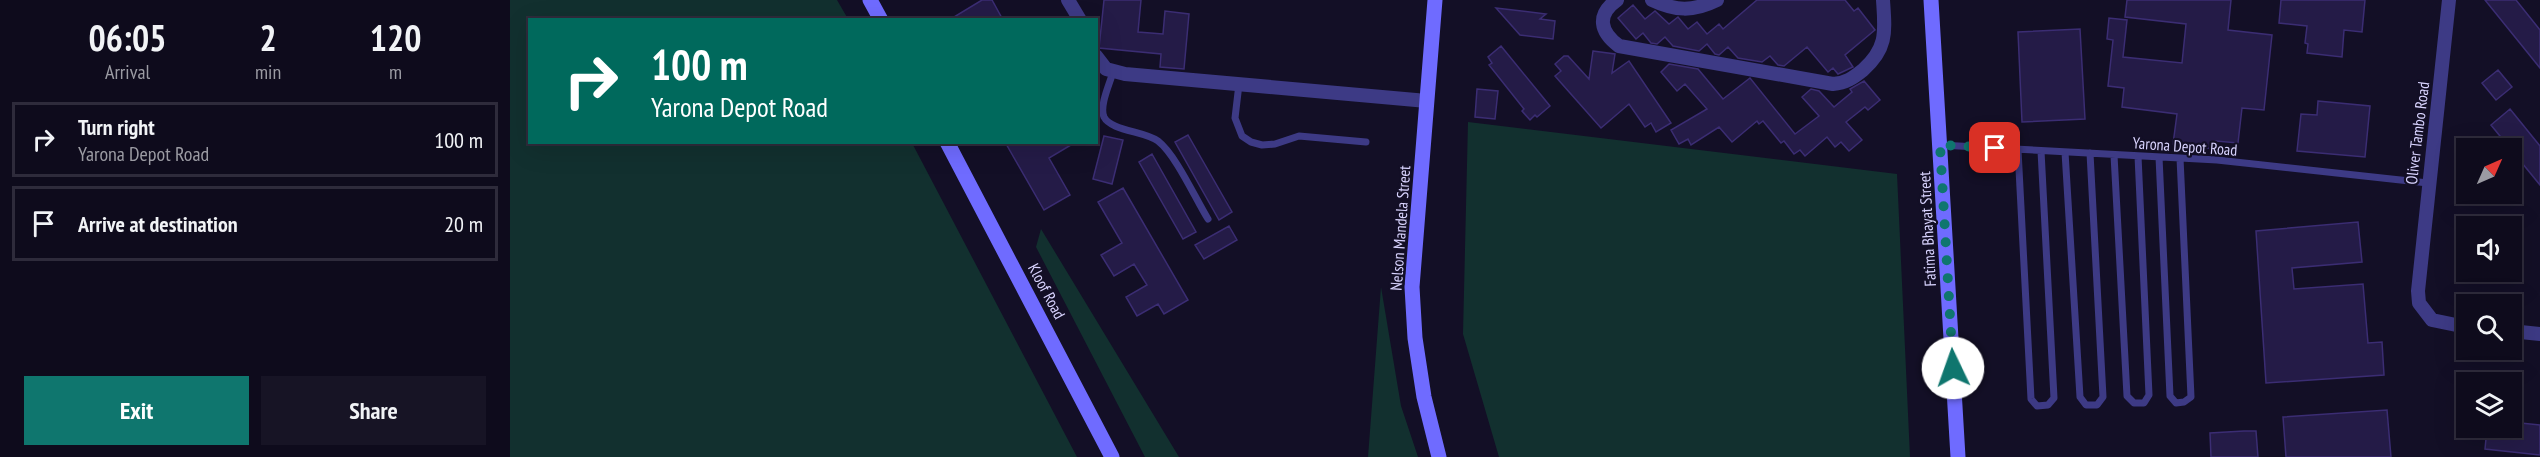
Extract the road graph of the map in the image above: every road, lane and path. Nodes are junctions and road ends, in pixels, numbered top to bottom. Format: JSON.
{"nodes":[{"id":1,"x":870,"y":0,"type":"edge"},
{"id":2,"x":1068,"y":0,"type":"edge"},
{"id":3,"x":1435,"y":0,"type":"edge"},
{"id":4,"x":1617,"y":0,"type":"edge"},
{"id":5,"x":1652,"y":0,"type":"edge"},
{"id":6,"x":1717,"y":0,"type":"edge"},
{"id":7,"x":1883,"y":0,"type":"edge"},
{"id":8,"x":1930,"y":0,"type":"edge"},
{"id":9,"x":2449,"y":0,"type":"edge"},
{"id":10,"x":880,"y":18,"type":"edge"},
{"id":11,"x":1079,"y":18,"type":"edge"},
{"id":12,"x":1098,"y":61,"type":"edge"},
{"id":13,"x":1113,"y":72,"type":"junction"},
{"id":14,"x":1239,"y":84,"type":"junction"},
{"id":15,"x":1427,"y":101,"type":"junction"},
{"id":16,"x":1366,"y":142,"type":"dead end"},
{"id":17,"x":948,"y":144,"type":"edge"},
{"id":18,"x":1940,"y":145,"type":"junction"},
{"id":19,"x":2018,"y":150,"type":"junction"},
{"id":20,"x":2042,"y":151,"type":"junction"},
{"id":21,"x":2066,"y":152,"type":"junction"},
{"id":22,"x":2090,"y":153,"type":"junction"},
{"id":23,"x":2114,"y":155,"type":"junction"},
{"id":24,"x":2138,"y":156,"type":"junction"},
{"id":25,"x":2159,"y":157,"type":"junction"},
{"id":26,"x":2180,"y":158,"type":"junction"},
{"id":27,"x":2428,"y":183,"type":"junction"},
{"id":28,"x":1208,"y":219,"type":"dead end"},
{"id":29,"x":2456,"y":325,"type":"edge"},
{"id":30,"x":2522,"y":332,"type":"edge"},
{"id":31,"x":2540,"y":334,"type":"edge"},
{"id":32,"x":1112,"y":457,"type":"edge"},
{"id":33,"x":1439,"y":457,"type":"edge"},
{"id":34,"x":1958,"y":457,"type":"edge"}],
"edges":[{"from":1,"to":10,"type":"main road"},
{"from":2,"to":11,"type":"street"},
{"from":3,"to":15,"type":"main road","name":"Nelson Mandela Street"},
{"from":4,"to":7,"type":"street"},
{"from":5,"to":6,"type":"street"},
{"from":8,"to":18,"type":"main road","name":"Fatima Bhayat Street"},
{"from":9,"to":27,"type":"street","name":"Oliver Tambo Road"},
{"from":12,"to":13,"type":"street"},
{"from":13,"to":14,"type":"street"},
{"from":13,"to":28,"type":"lane"},
{"from":14,"to":15,"type":"street"},
{"from":14,"to":16,"type":"lane"},
{"from":15,"to":33,"type":"main road","name":"Nelson Mandela Street"},
{"from":17,"to":32,"type":"main road","name":"Kloof Road"},
{"from":18,"to":19,"type":"lane","name":"Yarona Depot Road"},
{"from":18,"to":34,"type":"main road","name":"Fatima Bhayat Street"},
{"from":19,"to":20,"type":"lane","name":"Yarona Depot Road"},
{"from":19,"to":20,"type":"lane"},
{"from":20,"to":21,"type":"lane","name":"Yarona Depot Road"},
{"from":21,"to":22,"type":"lane","name":"Yarona Depot Road"},
{"from":21,"to":22,"type":"lane"},
{"from":22,"to":23,"type":"lane","name":"Yarona Depot Road"},
{"from":23,"to":24,"type":"lane","name":"Yarona Depot Road"},
{"from":23,"to":24,"type":"lane"},
{"from":24,"to":25,"type":"lane","name":"Yarona Depot Road"},
{"from":25,"to":26,"type":"lane","name":"Yarona Depot Road"},
{"from":25,"to":26,"type":"lane"},
{"from":26,"to":27,"type":"lane","name":"Yarona Depot Road"},
{"from":27,"to":29,"type":"street","name":"Oliver Tambo Road"},
{"from":30,"to":31,"type":"street"}]}
